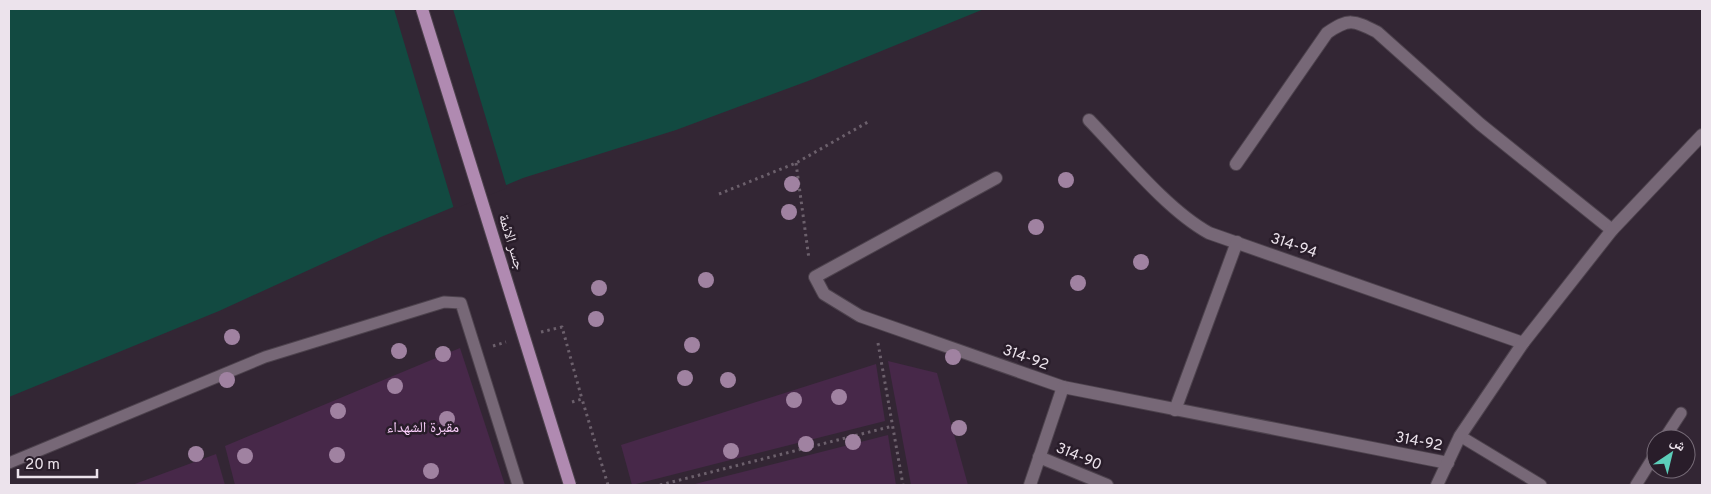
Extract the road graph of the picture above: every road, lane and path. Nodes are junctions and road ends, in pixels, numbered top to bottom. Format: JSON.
{"nodes":[{"id":1,"x":422,"y":9,"type":"edge"},
{"id":2,"x":1089,"y":120,"type":"dead end"},
{"id":3,"x":868,"y":122,"type":"dead end"},
{"id":4,"x":1702,"y":135,"type":"edge"},
{"id":5,"x":796,"y":163,"type":"junction"},
{"id":6,"x":1236,"y":164,"type":"dead end"},
{"id":7,"x":996,"y":178,"type":"dead end"},
{"id":8,"x":719,"y":194,"type":"dead end"},
{"id":9,"x":1612,"y":230,"type":"junction"},
{"id":10,"x":1238,"y":242,"type":"junction"},
{"id":11,"x":815,"y":277,"type":"junction"},
{"id":12,"x":884,"y":324,"type":"junction"},
{"id":13,"x":562,"y":327,"type":"dead end"},
{"id":14,"x":1524,"y":343,"type":"junction"},
{"id":15,"x":1063,"y":387,"type":"junction"},
{"id":16,"x":582,"y":399,"type":"junction"},
{"id":17,"x":572,"y":402,"type":"dead end"},
{"id":18,"x":1175,"y":410,"type":"junction"},
{"id":19,"x":1680,"y":413,"type":"dead end"},
{"id":20,"x":893,"y":426,"type":"junction"},
{"id":21,"x":1670,"y":429,"type":"edge"},
{"id":22,"x":1460,"y":436,"type":"junction"},
{"id":23,"x":1039,"y":457,"type":"junction"},
{"id":24,"x":1448,"y":463,"type":"junction"},
{"id":25,"x":9,"y":464,"type":"edge"},
{"id":26,"x":1646,"y":468,"type":"edge"},
{"id":27,"x":518,"y":485,"type":"edge"},
{"id":28,"x":570,"y":485,"type":"edge"},
{"id":29,"x":608,"y":485,"type":"edge"},
{"id":30,"x":660,"y":485,"type":"edge"},
{"id":31,"x":904,"y":485,"type":"edge"},
{"id":32,"x":1030,"y":485,"type":"edge"},
{"id":33,"x":1107,"y":485,"type":"edge"},
{"id":34,"x":1437,"y":485,"type":"edge"},
{"id":35,"x":1541,"y":485,"type":"edge"},
{"id":36,"x":1636,"y":485,"type":"edge"}],
"edges":[{"from":1,"to":28,"type":"main road","name":"جسر الائمة","bridge":true},
{"from":2,"to":10,"type":"street","name":"314-94"},
{"from":3,"to":5,"type":"path"},
{"from":4,"to":9,"type":"street"},
{"from":5,"to":8,"type":"path"},
{"from":5,"to":11,"type":"path"},
{"from":6,"to":9,"type":"street"},
{"from":7,"to":11,"type":"street"},
{"from":9,"to":14,"type":"street"},
{"from":10,"to":14,"type":"street","name":"314-94"},
{"from":10,"to":18,"type":"street"},
{"from":11,"to":12,"type":"street","name":"314-92"},
{"from":12,"to":15,"type":"street","name":"314-92"},
{"from":12,"to":20,"type":"path"},
{"from":13,"to":16,"type":"path"},
{"from":14,"to":22,"type":"street"},
{"from":15,"to":18,"type":"street","name":"314-92"},
{"from":15,"to":23,"type":"street"},
{"from":16,"to":17,"type":"path"},
{"from":16,"to":29,"type":"path"},
{"from":18,"to":24,"type":"street","name":"314-92"},
{"from":19,"to":21,"type":"lane"},
{"from":20,"to":30,"type":"path"},
{"from":20,"to":31,"type":"path"},
{"from":22,"to":24,"type":"street"},
{"from":22,"to":35,"type":"lane"},
{"from":23,"to":32,"type":"street"},
{"from":23,"to":33,"type":"street","name":"314-90"},
{"from":24,"to":34,"type":"street"},
{"from":25,"to":27,"type":"lane"},
{"from":26,"to":36,"type":"lane"}]}
